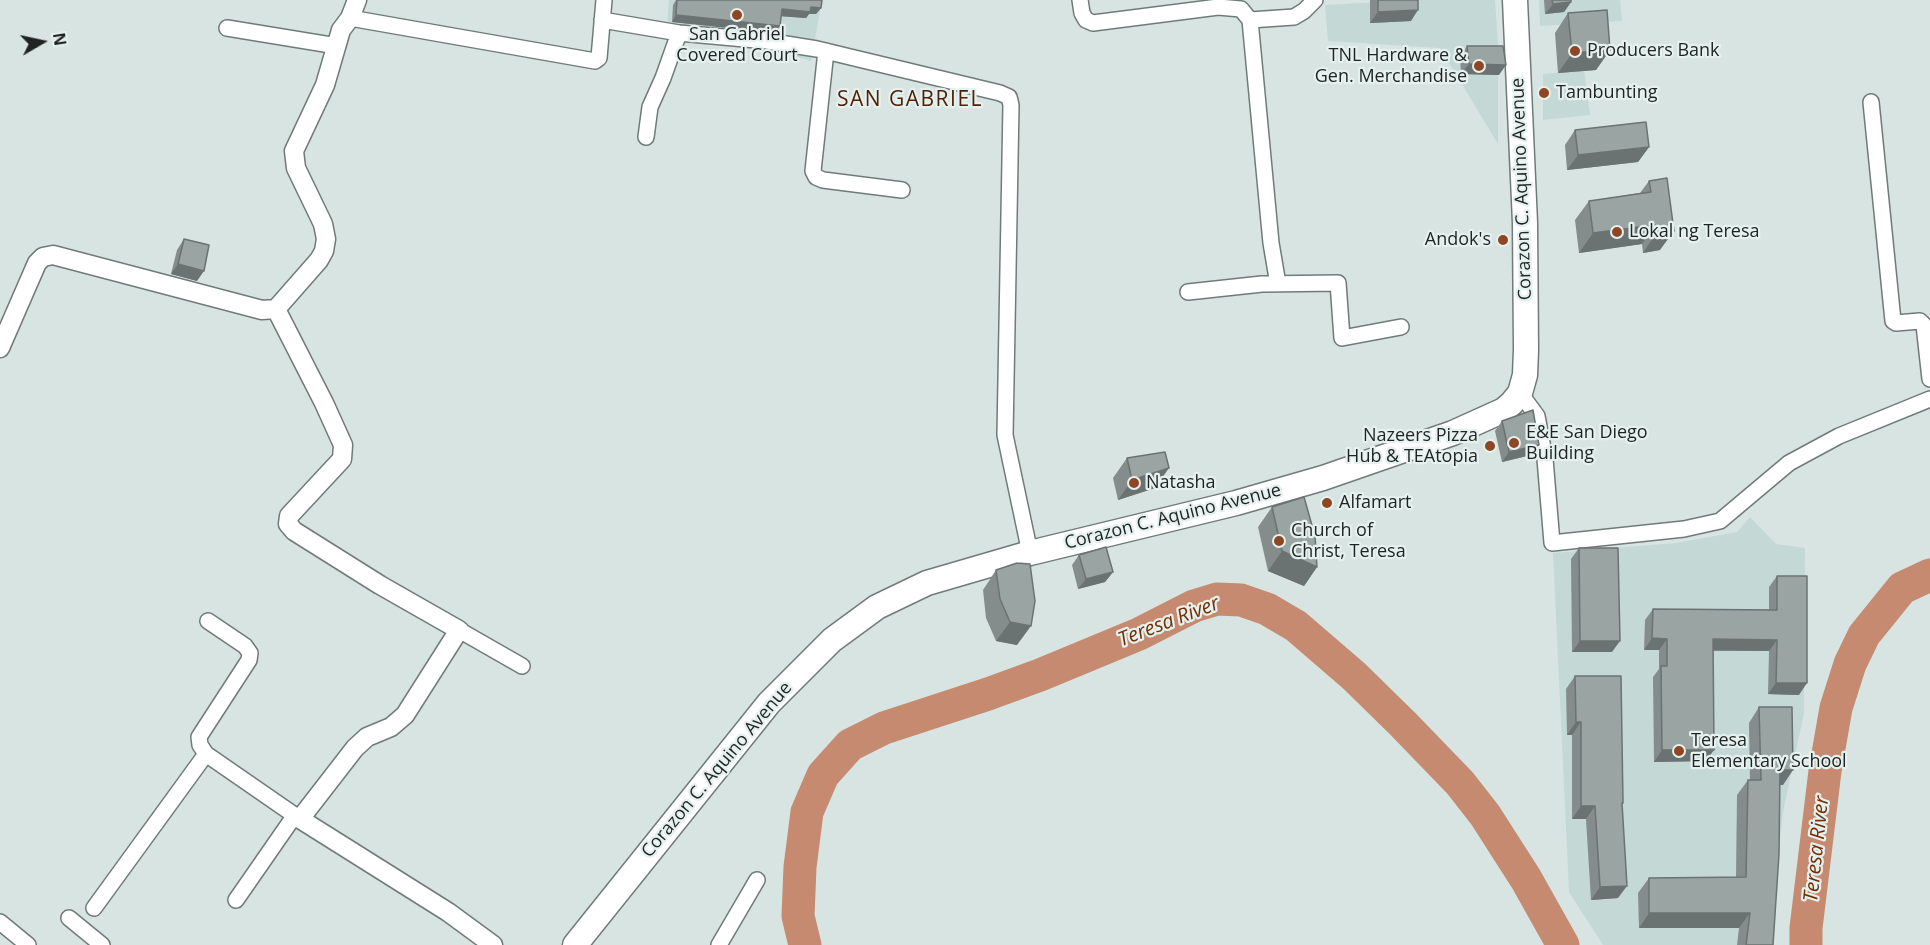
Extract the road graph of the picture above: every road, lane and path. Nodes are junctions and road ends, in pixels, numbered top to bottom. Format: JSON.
{"nodes":[{"id":1,"x":357,"y":0,"type":"edge"},
{"id":2,"x":604,"y":0,"type":"edge"},
{"id":3,"x":1080,"y":0,"type":"edge"},
{"id":4,"x":1315,"y":0,"type":"edge"},
{"id":5,"x":1515,"y":0,"type":"edge"},
{"id":6,"x":350,"y":18,"type":"junction"},
{"id":7,"x":602,"y":20,"type":"junction"},
{"id":8,"x":1250,"y":20,"type":"junction"},
{"id":9,"x":226,"y":28,"type":"dead end"},
{"id":10,"x":679,"y":33,"type":"junction"},
{"id":11,"x":337,"y":46,"type":"junction"},
{"id":12,"x":826,"y":51,"type":"junction"},
{"id":13,"x":1870,"y":102,"type":"dead end"},
{"id":14,"x":646,"y":137,"type":"dead end"},
{"id":15,"x":902,"y":190,"type":"dead end"},
{"id":16,"x":1278,"y":284,"type":"junction"},
{"id":17,"x":1188,"y":292,"type":"dead end"},
{"id":18,"x":276,"y":309,"type":"junction"},
{"id":19,"x":1401,"y":327,"type":"dead end"},
{"id":20,"x":0,"y":348,"type":"edge"},
{"id":21,"x":1930,"y":379,"type":"edge"},
{"id":22,"x":1520,"y":393,"type":"junction"},
{"id":23,"x":1930,"y":399,"type":"edge"},
{"id":24,"x":1030,"y":553,"type":"junction"},
{"id":25,"x":208,"y":621,"type":"dead end"},
{"id":26,"x":459,"y":630,"type":"junction"},
{"id":27,"x":522,"y":666,"type":"dead end"},
{"id":28,"x":206,"y":754,"type":"junction"},
{"id":29,"x":298,"y":817,"type":"junction"},
{"id":30,"x":757,"y":880,"type":"dead end"},
{"id":31,"x":236,"y":900,"type":"dead end"},
{"id":32,"x":94,"y":908,"type":"dead end"},
{"id":33,"x":69,"y":918,"type":"dead end"},
{"id":34,"x":0,"y":922,"type":"edge"},
{"id":35,"x":28,"y":945,"type":"edge"},
{"id":36,"x":102,"y":945,"type":"edge"},
{"id":37,"x":492,"y":945,"type":"edge"},
{"id":38,"x":575,"y":945,"type":"edge"},
{"id":39,"x":719,"y":945,"type":"edge"}],
"edges":[{"from":1,"to":6,"type":"street"},
{"from":2,"to":7,"type":"street"},
{"from":3,"to":8,"type":"street"},
{"from":4,"to":8,"type":"street"},
{"from":5,"to":22,"type":"main road","name":"Corazon C. Aquino Avenue"},
{"from":6,"to":7,"type":"street"},
{"from":6,"to":11,"type":"street"},
{"from":7,"to":10,"type":"street"},
{"from":8,"to":16,"type":"street"},
{"from":9,"to":11,"type":"street"},
{"from":10,"to":12,"type":"street"},
{"from":10,"to":14,"type":"street"},
{"from":11,"to":18,"type":"street"},
{"from":12,"to":15,"type":"street"},
{"from":12,"to":24,"type":"street"},
{"from":13,"to":21,"type":"street"},
{"from":16,"to":17,"type":"street"},
{"from":16,"to":19,"type":"street"},
{"from":18,"to":20,"type":"street"},
{"from":18,"to":26,"type":"street"},
{"from":22,"to":23,"type":"street"},
{"from":22,"to":24,"type":"main road","name":"Corazon C. Aquino Avenue"},
{"from":24,"to":38,"type":"main road","name":"Corazon C. Aquino Avenue"},
{"from":25,"to":28,"type":"street"},
{"from":26,"to":27,"type":"street"},
{"from":26,"to":29,"type":"street"},
{"from":28,"to":29,"type":"street"},
{"from":28,"to":32,"type":"street"},
{"from":29,"to":31,"type":"street"},
{"from":29,"to":37,"type":"street"},
{"from":30,"to":39,"type":"street"},
{"from":33,"to":36,"type":"street"},
{"from":34,"to":35,"type":"street"}]}
